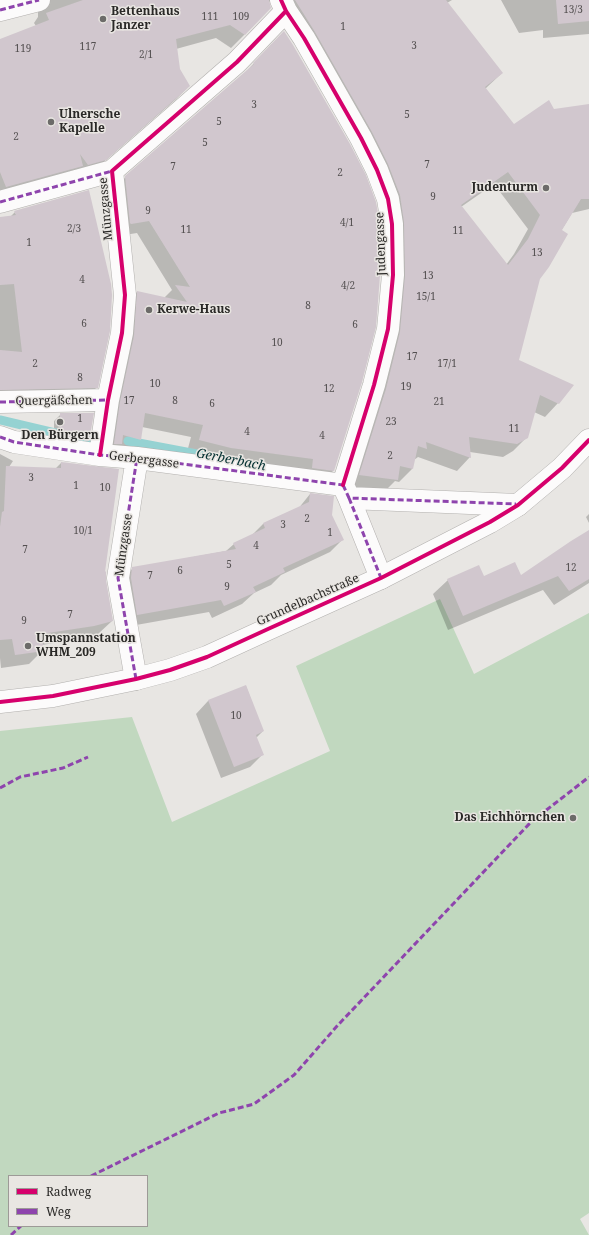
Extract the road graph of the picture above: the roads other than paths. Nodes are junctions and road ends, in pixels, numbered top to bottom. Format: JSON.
{"nodes":[{"id":1,"x":39,"y":0,"type":"edge"},
{"id":2,"x":284,"y":6,"type":"edge"},
{"id":3,"x":0,"y":10,"type":"edge"},
{"id":4,"x":112,"y":171,"type":"junction"},
{"id":5,"x":0,"y":202,"type":"edge"},
{"id":6,"x":108,"y":400,"type":"junction"},
{"id":7,"x":0,"y":402,"type":"edge"},
{"id":8,"x":0,"y":437,"type":"edge"},
{"id":9,"x":589,"y":440,"type":"edge"},
{"id":10,"x":100,"y":455,"type":"junction"},
{"id":11,"x":137,"y":458,"type":"junction"},
{"id":12,"x":346,"y":492,"type":"junction"},
{"id":13,"x":518,"y":504,"type":"junction"},
{"id":14,"x":381,"y":578,"type":"junction"},
{"id":15,"x":136,"y":679,"type":"junction"},
{"id":16,"x":0,"y":702,"type":"edge"}],
"edges":[{"from":1,"to":3,"type":"street"},
{"from":2,"to":4,"type":"street","name":"Münzgasse"},
{"from":2,"to":12,"type":"street","name":"Judengasse"},
{"from":4,"to":5,"type":"street"},
{"from":4,"to":6,"type":"street","name":"Münzgasse"},
{"from":6,"to":7,"type":"street","name":"Quergäßchen"},
{"from":6,"to":10,"type":"street","name":"Münzgasse"},
{"from":8,"to":10,"type":"street","name":"Gerbergasse"},
{"from":9,"to":13,"type":"street","name":"Grundelbachstraße"},
{"from":10,"to":11,"type":"street","name":"Gerbergasse"},
{"from":11,"to":12,"type":"street","name":"Gerbergasse"},
{"from":11,"to":15,"type":"street","name":"Münzgasse"},
{"from":12,"to":13,"type":"street","name":"Gerbergasse"},
{"from":12,"to":14,"type":"street"},
{"from":13,"to":14,"type":"street","name":"Grundelbachstraße"},
{"from":14,"to":15,"type":"street","name":"Grundelbachstraße"},
{"from":15,"to":16,"type":"street","name":"Grundelbachstraße"}]}
